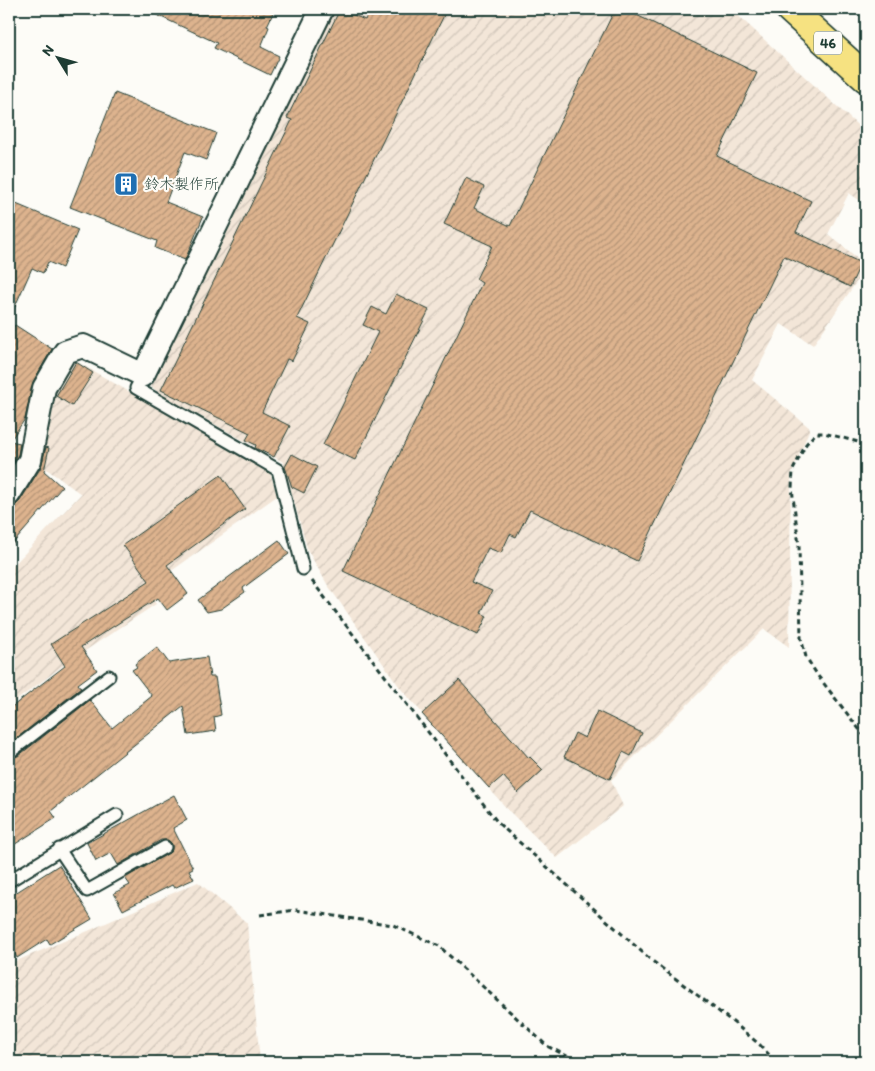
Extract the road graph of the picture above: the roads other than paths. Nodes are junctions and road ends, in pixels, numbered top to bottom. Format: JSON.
{"nodes":[{"id":1,"x":322,"y":9,"type":"edge"},
{"id":2,"x":790,"y":9,"type":"edge"},
{"id":3,"x":866,"y":78,"type":"edge"},
{"id":4,"x":143,"y":376,"type":"junction"},
{"id":5,"x":9,"y":494,"type":"edge"},
{"id":6,"x":303,"y":569,"type":"road end"},
{"id":7,"x":109,"y":676,"type":"dead end"},
{"id":8,"x":9,"y":747,"type":"edge"},
{"id":9,"x":117,"y":815,"type":"dead end"},
{"id":10,"x":165,"y":847,"type":"dead end"},
{"id":11,"x":59,"y":849,"type":"junction"},
{"id":12,"x":9,"y":881,"type":"edge"}],
"edges":[{"from":1,"to":4,"type":"street"},
{"from":2,"to":3,"type":"main road","number":"46"},
{"from":4,"to":5,"type":"street"},
{"from":4,"to":6,"type":"lane"},
{"from":7,"to":8,"type":"lane"},
{"from":9,"to":11,"type":"lane"},
{"from":10,"to":11,"type":"lane"},
{"from":11,"to":12,"type":"lane"}]}
